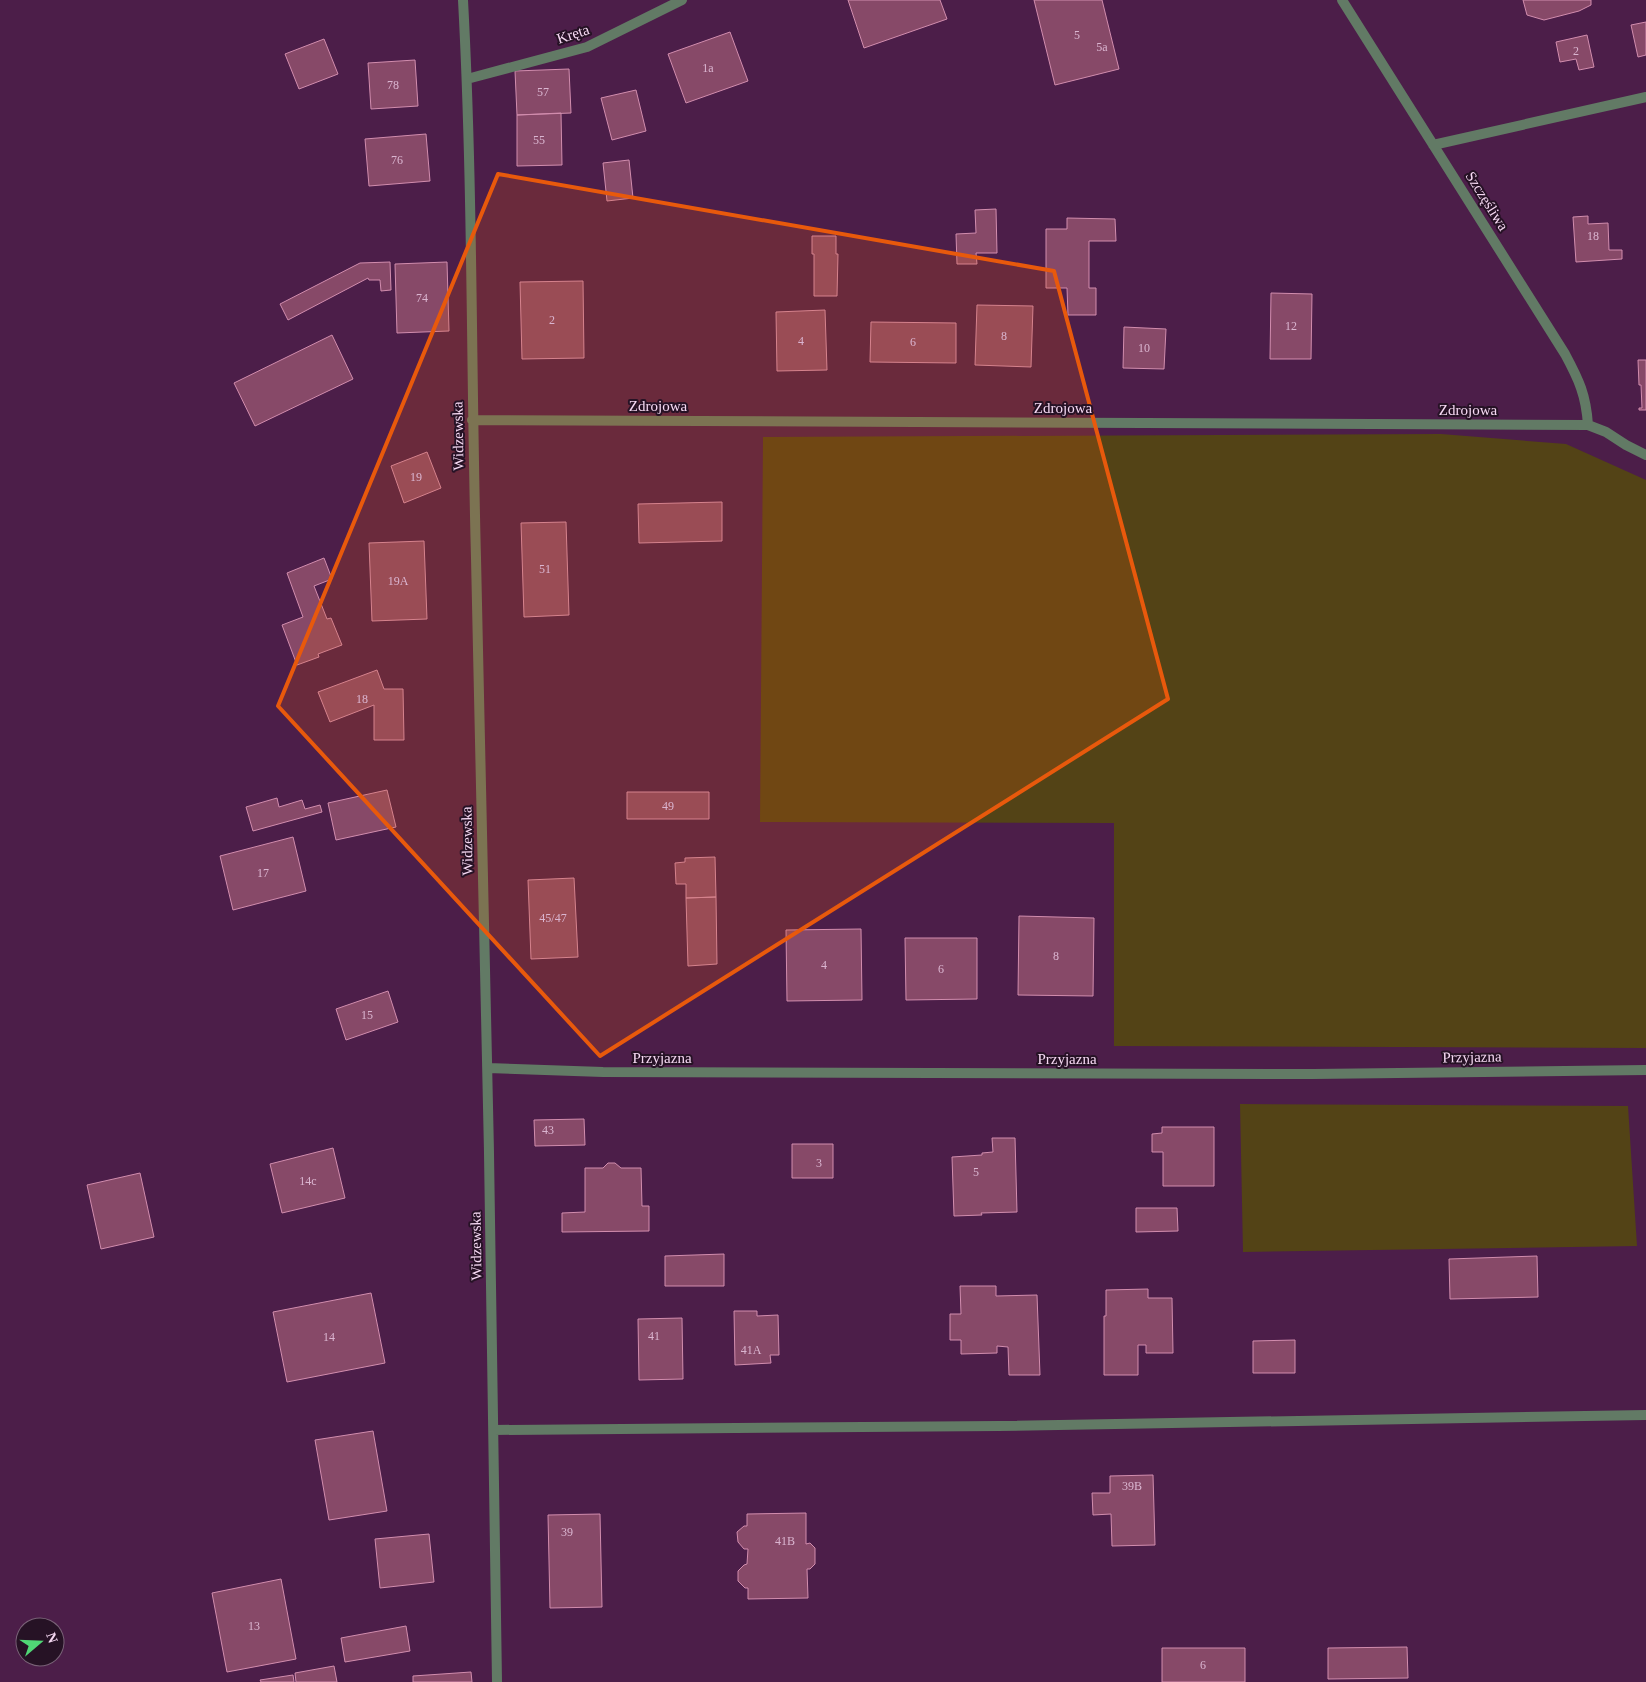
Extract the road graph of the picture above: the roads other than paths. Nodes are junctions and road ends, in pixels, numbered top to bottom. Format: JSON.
{"nodes":[{"id":1,"x":463,"y":0,"type":"edge"},
{"id":2,"x":682,"y":0,"type":"edge"},
{"id":3,"x":1342,"y":0,"type":"edge"},
{"id":4,"x":467,"y":79,"type":"junction"},
{"id":5,"x":1646,"y":97,"type":"edge"},
{"id":6,"x":1434,"y":145,"type":"junction"},
{"id":7,"x":472,"y":420,"type":"junction"},
{"id":8,"x":1588,"y":425,"type":"junction"},
{"id":9,"x":1646,"y":455,"type":"edge"},
{"id":10,"x":488,"y":1068,"type":"junction"},
{"id":11,"x":1646,"y":1070,"type":"edge"},
{"id":12,"x":1646,"y":1415,"type":"edge"},
{"id":13,"x":494,"y":1430,"type":"junction"},
{"id":14,"x":497,"y":1682,"type":"edge"}],
"edges":[{"from":1,"to":4,"type":"street","name":"Widzewska"},
{"from":2,"to":4,"type":"street","name":"Kręta"},
{"from":3,"to":6,"type":"street","name":"Szczęśliwa"},
{"from":4,"to":7,"type":"street","name":"Widzewska"},
{"from":5,"to":6,"type":"street"},
{"from":6,"to":8,"type":"street","name":"Szczęśliwa"},
{"from":7,"to":8,"type":"street","name":"Zdrojowa"},
{"from":7,"to":10,"type":"street","name":"Widzewska"},
{"from":8,"to":9,"type":"street","name":"Zdrojowa"},
{"from":10,"to":11,"type":"street","name":"Przyjazna"},
{"from":10,"to":13,"type":"street","name":"Widzewska"},
{"from":12,"to":13,"type":"street"},
{"from":13,"to":14,"type":"street","name":"Widzewska"}]}
